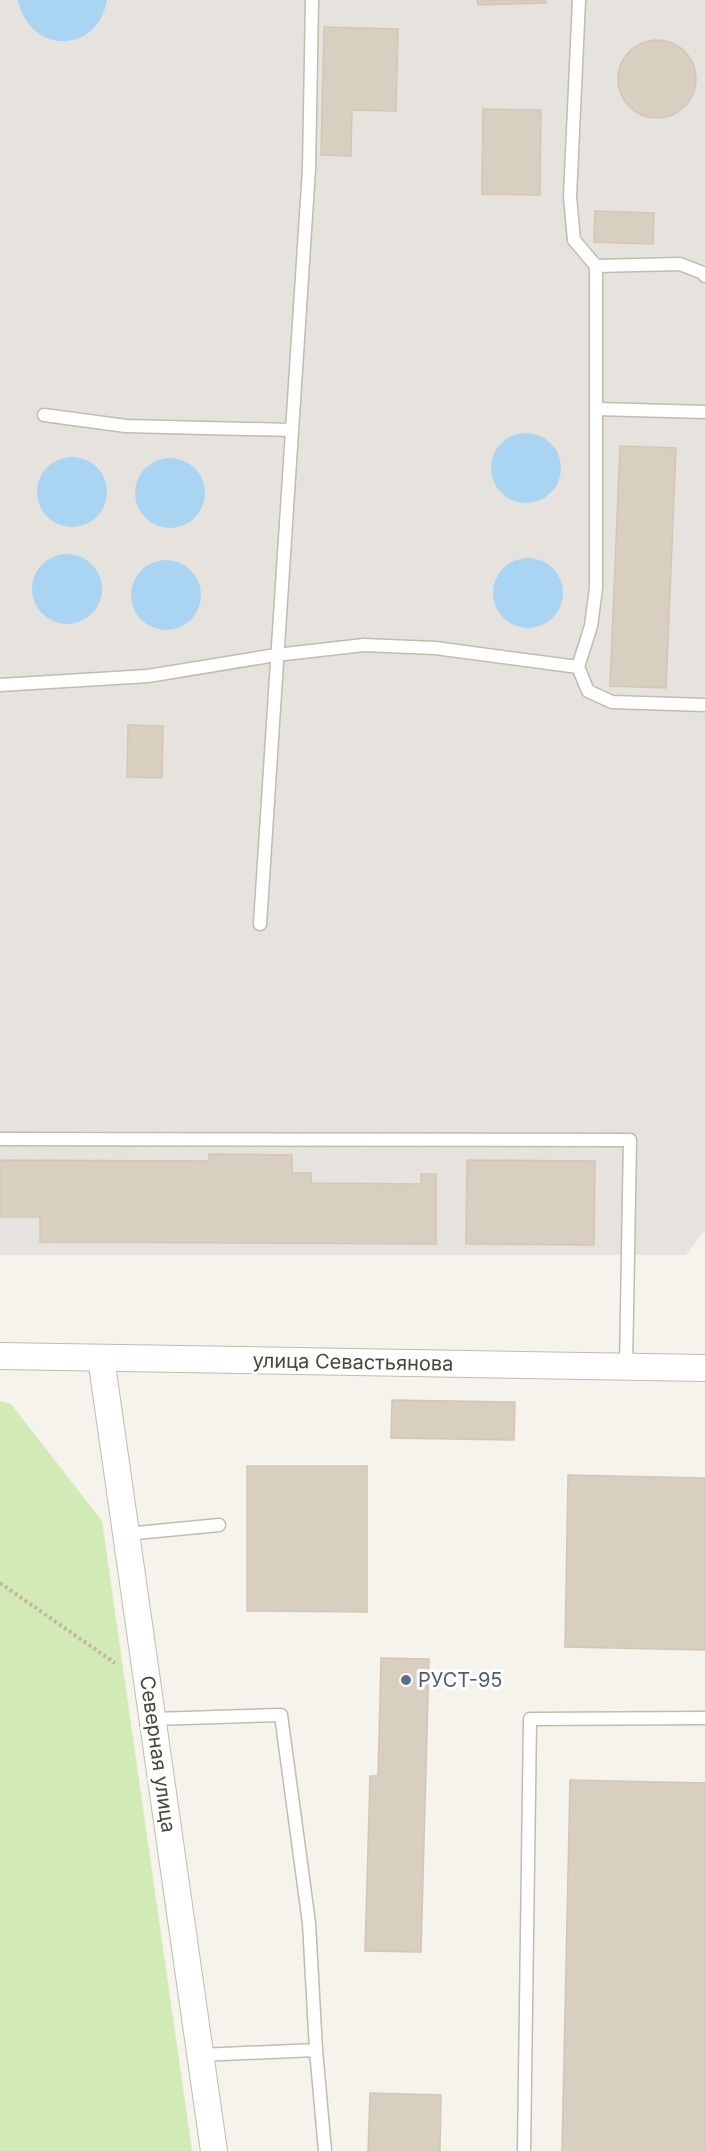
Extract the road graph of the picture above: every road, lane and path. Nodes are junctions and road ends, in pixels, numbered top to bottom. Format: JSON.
{"nodes":[{"id":1,"x":312,"y":0,"type":"edge"},
{"id":2,"x":579,"y":0,"type":"edge"},
{"id":3,"x":596,"y":266,"type":"junction"},
{"id":4,"x":705,"y":276,"type":"edge"},
{"id":5,"x":596,"y":409,"type":"junction"},
{"id":6,"x":705,"y":412,"type":"edge"},
{"id":7,"x":44,"y":415,"type":"dead end"},
{"id":8,"x":291,"y":430,"type":"junction"},
{"id":9,"x":276,"y":655,"type":"junction"},
{"id":10,"x":578,"y":667,"type":"junction"},
{"id":11,"x":0,"y":685,"type":"edge"},
{"id":12,"x":705,"y":705,"type":"edge"},
{"id":13,"x":260,"y":924,"type":"dead end"},
{"id":14,"x":0,"y":1139,"type":"edge"},
{"id":15,"x":0,"y":1356,"type":"edge"},
{"id":16,"x":101,"y":1358,"type":"junction"},
{"id":17,"x":626,"y":1367,"type":"junction"},
{"id":18,"x":705,"y":1368,"type":"edge"},
{"id":19,"x":219,"y":1525,"type":"dead end"},
{"id":20,"x":126,"y":1534,"type":"junction"},
{"id":21,"x":0,"y":1583,"type":"edge"},
{"id":22,"x":148,"y":1686,"type":"junction"},
{"id":23,"x":705,"y":1718,"type":"edge"},
{"id":24,"x":153,"y":1719,"type":"junction"},
{"id":25,"x":316,"y":2050,"type":"junction"},
{"id":26,"x":200,"y":2055,"type":"junction"},
{"id":27,"x":214,"y":2151,"type":"edge"},
{"id":28,"x":325,"y":2151,"type":"edge"},
{"id":29,"x":524,"y":2151,"type":"edge"}],
"edges":[{"from":1,"to":8,"type":"lane"},
{"from":2,"to":3,"type":"lane"},
{"from":3,"to":4,"type":"lane"},
{"from":3,"to":5,"type":"lane"},
{"from":5,"to":6,"type":"lane"},
{"from":5,"to":10,"type":"lane"},
{"from":7,"to":8,"type":"lane"},
{"from":8,"to":9,"type":"lane"},
{"from":9,"to":10,"type":"lane"},
{"from":9,"to":11,"type":"lane"},
{"from":9,"to":13,"type":"lane"},
{"from":10,"to":12,"type":"lane"},
{"from":14,"to":17,"type":"lane"},
{"from":15,"to":16,"type":"street","name":"улица Севастьянова"},
{"from":16,"to":17,"type":"street","name":"улица Севастьянова"},
{"from":16,"to":20,"type":"street","name":"Северная улица"},
{"from":17,"to":18,"type":"street","name":"улица Севастьянова"},
{"from":19,"to":20,"type":"lane"},
{"from":20,"to":22,"type":"street","name":"Северная улица"},
{"from":21,"to":22,"type":"path"},
{"from":22,"to":24,"type":"street","name":"Северная улица"},
{"from":23,"to":29,"type":"lane"},
{"from":24,"to":25,"type":"lane"},
{"from":24,"to":26,"type":"street","name":"Северная улица"},
{"from":25,"to":26,"type":"lane"},
{"from":25,"to":28,"type":"lane"},
{"from":26,"to":27,"type":"street","name":"Северная улица"}]}
